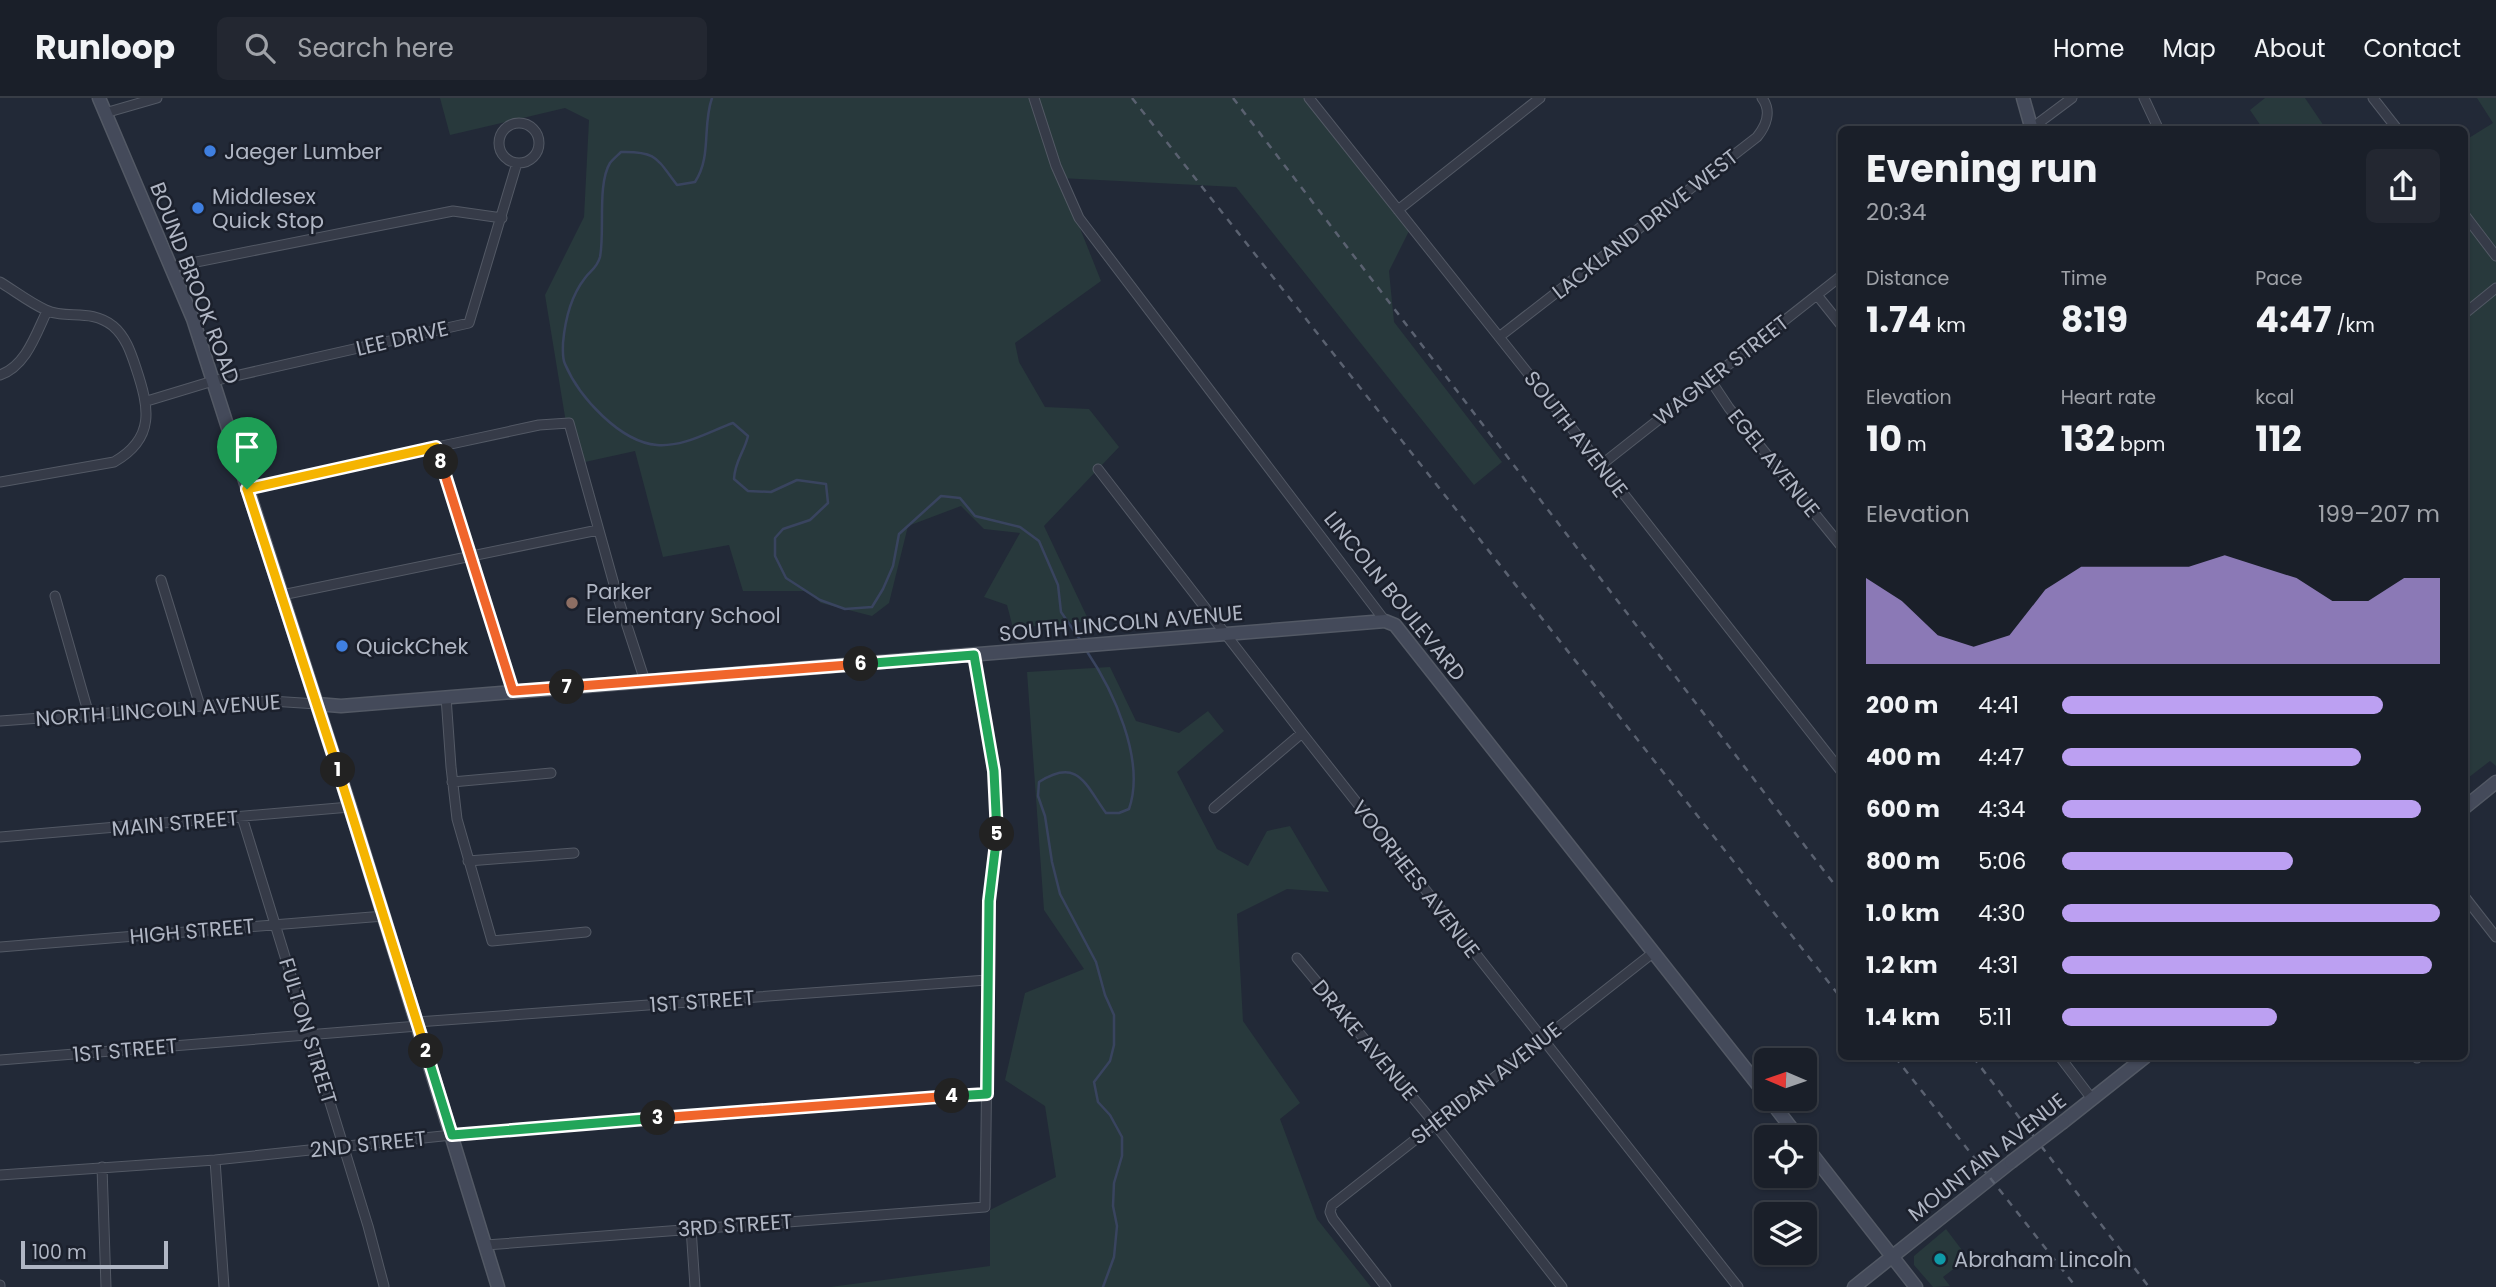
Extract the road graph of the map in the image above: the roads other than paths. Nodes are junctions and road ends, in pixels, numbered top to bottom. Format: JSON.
{"nodes":[{"id":1,"x":99,"y":98,"type":"edge"},
{"id":2,"x":157,"y":98,"type":"edge"},
{"id":3,"x":1034,"y":98,"type":"edge"},
{"id":4,"x":1309,"y":98,"type":"edge"},
{"id":5,"x":1540,"y":98,"type":"edge"},
{"id":6,"x":1762,"y":98,"type":"edge"},
{"id":7,"x":2022,"y":98,"type":"edge"},
{"id":8,"x":2071,"y":98,"type":"edge"},
{"id":9,"x":2144,"y":98,"type":"edge"},
{"id":10,"x":2373,"y":98,"type":"edge"},
{"id":11,"x":105,"y":113,"type":"junction"},
{"id":12,"x":2030,"y":126,"type":"edge"},
{"id":13,"x":2035,"y":126,"type":"edge"},
{"id":14,"x":2157,"y":126,"type":"edge"},
{"id":15,"x":2395,"y":126,"type":"edge"},
{"id":16,"x":517,"y":163,"type":"junction"},
{"id":17,"x":1398,"y":210,"type":"junction"},
{"id":18,"x":502,"y":218,"type":"junction"},
{"id":19,"x":2468,"y":219,"type":"edge"},
{"id":20,"x":2496,"y":256,"type":"edge"},
{"id":21,"x":172,"y":267,"type":"junction"},
{"id":22,"x":1838,"y":278,"type":"edge"},
{"id":23,"x":0,"y":282,"type":"edge"},
{"id":24,"x":2496,"y":288,"type":"edge"},
{"id":25,"x":1817,"y":295,"type":"junction"},
{"id":26,"x":47,"y":311,"type":"junction"},
{"id":27,"x":2468,"y":311,"type":"edge"},
{"id":28,"x":1838,"y":321,"type":"edge"},
{"id":29,"x":1499,"y":337,"type":"junction"},
{"id":30,"x":0,"y":375,"type":"edge"},
{"id":31,"x":1709,"y":378,"type":"junction"},
{"id":32,"x":214,"y":382,"type":"junction"},
{"id":33,"x":147,"y":401,"type":"junction"},
{"id":34,"x":436,"y":447,"type":"junction"},
{"id":35,"x":1601,"y":464,"type":"junction"},
{"id":36,"x":1098,"y":469,"type":"dead end"},
{"id":37,"x":0,"y":482,"type":"edge"},
{"id":38,"x":247,"y":489,"type":"junction"},
{"id":39,"x":597,"y":530,"type":"junction"},
{"id":40,"x":1838,"y":542,"type":"edge"},
{"id":41,"x":472,"y":557,"type":"junction"},
{"id":42,"x":161,"y":580,"type":"dead end"},
{"id":43,"x":282,"y":595,"type":"junction"},
{"id":44,"x":55,"y":596,"type":"dead end"},
{"id":45,"x":1385,"y":621,"type":"junction"},
{"id":46,"x":1225,"y":634,"type":"junction"},
{"id":47,"x":974,"y":655,"type":"junction"},
{"id":48,"x":645,"y":681,"type":"junction"},
{"id":49,"x":513,"y":691,"type":"junction"},
{"id":50,"x":446,"y":697,"type":"junction"},
{"id":51,"x":317,"y":704,"type":"junction"},
{"id":52,"x":200,"y":706,"type":"junction"},
{"id":53,"x":89,"y":715,"type":"junction"},
{"id":54,"x":0,"y":721,"type":"edge"},
{"id":55,"x":1302,"y":733,"type":"junction"},
{"id":56,"x":1838,"y":768,"type":"edge"},
{"id":57,"x":551,"y":773,"type":"dead end"},
{"id":58,"x":452,"y":782,"type":"junction"},
{"id":59,"x":2496,"y":782,"type":"edge"},
{"id":60,"x":2468,"y":805,"type":"edge"},
{"id":61,"x":350,"y":807,"type":"junction"},
{"id":62,"x":1214,"y":808,"type":"dead end"},
{"id":63,"x":242,"y":817,"type":"junction"},
{"id":64,"x":0,"y":836,"type":"edge"},
{"id":65,"x":574,"y":853,"type":"dead end"},
{"id":66,"x":468,"y":861,"type":"junction"},
{"id":67,"x":2468,"y":901,"type":"edge"},
{"id":68,"x":384,"y":916,"type":"junction"},
{"id":69,"x":275,"y":925,"type":"junction"},
{"id":70,"x":586,"y":932,"type":"dead end"},
{"id":71,"x":2496,"y":937,"type":"edge"},
{"id":72,"x":0,"y":947,"type":"edge"},
{"id":73,"x":1654,"y":952,"type":"junction"},
{"id":74,"x":1297,"y":958,"type":"dead end"},
{"id":75,"x":988,"y":980,"type":"junction"},
{"id":76,"x":418,"y":1024,"type":"junction"},
{"id":77,"x":309,"y":1035,"type":"junction"},
{"id":78,"x":1542,"y":1040,"type":"junction"},
{"id":79,"x":0,"y":1060,"type":"edge"},
{"id":80,"x":2062,"y":1060,"type":"edge"},
{"id":81,"x":2141,"y":1060,"type":"edge"},
{"id":82,"x":1754,"y":1080,"type":"edge"},
{"id":83,"x":987,"y":1094,"type":"junction"},
{"id":84,"x":2092,"y":1099,"type":"junction"},
{"id":85,"x":1778,"y":1111,"type":"edge"},
{"id":86,"x":1434,"y":1123,"type":"junction"},
{"id":87,"x":1789,"y":1125,"type":"edge"},
{"id":88,"x":452,"y":1135,"type":"junction"},
{"id":89,"x":344,"y":1146,"type":"junction"},
{"id":90,"x":215,"y":1160,"type":"junction"},
{"id":91,"x":1817,"y":1161,"type":"edge"},
{"id":92,"x":102,"y":1167,"type":"junction"},
{"id":93,"x":0,"y":1175,"type":"edge"},
{"id":94,"x":691,"y":1228,"type":"junction"},
{"id":95,"x":486,"y":1245,"type":"junction"},
{"id":96,"x":1892,"y":1258,"type":"junction"},
{"id":97,"x":384,"y":1286,"type":"edge"},
{"id":98,"x":106,"y":1287,"type":"edge"},
{"id":99,"x":224,"y":1287,"type":"edge"},
{"id":100,"x":498,"y":1287,"type":"edge"},
{"id":101,"x":695,"y":1287,"type":"edge"},
{"id":102,"x":1386,"y":1287,"type":"edge"},
{"id":103,"x":1562,"y":1287,"type":"edge"},
{"id":104,"x":1738,"y":1287,"type":"edge"},
{"id":105,"x":1854,"y":1287,"type":"edge"},
{"id":106,"x":1916,"y":1287,"type":"edge"}],
"edges":[{"from":1,"to":11,"type":"street","name":"BOUND BROOK ROAD"},
{"from":2,"to":11,"type":"street"},
{"from":3,"to":45,"type":"street","name":"LINCOLN BOULEVARD"},
{"from":4,"to":17,"type":"street","name":"SOUTH AVENUE"},
{"from":5,"to":17,"type":"street"},
{"from":6,"to":29,"type":"street","name":"LACKLAND DRIVE WEST"},
{"from":7,"to":12,"type":"street"},
{"from":8,"to":13,"type":"street"},
{"from":9,"to":14,"type":"street"},
{"from":10,"to":15,"type":"street"},
{"from":11,"to":21,"type":"street","name":"BOUND BROOK ROAD"},
{"from":16,"to":16,"type":"street"},
{"from":16,"to":18,"type":"street","name":"LEE DRIVE"},
{"from":17,"to":29,"type":"street","name":"SOUTH AVENUE"},
{"from":18,"to":21,"type":"street"},
{"from":18,"to":32,"type":"street","name":"LEE DRIVE"},
{"from":19,"to":20,"type":"street"},
{"from":21,"to":32,"type":"street","name":"BOUND BROOK ROAD"},
{"from":22,"to":25,"type":"street","name":"WAGNER STREET"},
{"from":23,"to":26,"type":"street"},
{"from":24,"to":27,"type":"street"},
{"from":25,"to":28,"type":"street"},
{"from":25,"to":31,"type":"street","name":"WAGNER STREET"},
{"from":26,"to":30,"type":"street"},
{"from":26,"to":33,"type":"street"},
{"from":29,"to":35,"type":"street","name":"SOUTH AVENUE"},
{"from":31,"to":35,"type":"street","name":"WAGNER STREET"},
{"from":31,"to":40,"type":"street","name":"EGEL AVENUE"},
{"from":32,"to":33,"type":"street"},
{"from":32,"to":38,"type":"street","name":"BOUND BROOK ROAD"},
{"from":33,"to":37,"type":"street"},
{"from":34,"to":38,"type":"street"},
{"from":34,"to":39,"type":"street"},
{"from":34,"to":41,"type":"street"},
{"from":35,"to":56,"type":"street","name":"SOUTH AVENUE"},
{"from":36,"to":46,"type":"street","name":"VOORHEES AVENUE"},
{"from":38,"to":43,"type":"street","name":"BOUND BROOK ROAD"},
{"from":39,"to":41,"type":"street"},
{"from":39,"to":48,"type":"street"},
{"from":41,"to":43,"type":"street"},
{"from":41,"to":49,"type":"street"},
{"from":42,"to":52,"type":"street"},
{"from":43,"to":51,"type":"street","name":"BOUND BROOK ROAD"},
{"from":44,"to":53,"type":"street"},
{"from":45,"to":46,"type":"street","name":"SOUTH LINCOLN AVENUE"},
{"from":45,"to":73,"type":"street","name":"LINCOLN BOULEVARD"},
{"from":46,"to":47,"type":"street","name":"SOUTH LINCOLN AVENUE"},
{"from":46,"to":55,"type":"street","name":"VOORHEES AVENUE"},
{"from":47,"to":48,"type":"street","name":"SOUTH LINCOLN AVENUE"},
{"from":47,"to":75,"type":"street"},
{"from":48,"to":49,"type":"street","name":"SOUTH LINCOLN AVENUE"},
{"from":49,"to":50,"type":"street","name":"SOUTH LINCOLN AVENUE"},
{"from":50,"to":51,"type":"street","name":"SOUTH LINCOLN AVENUE"},
{"from":50,"to":58,"type":"street"},
{"from":51,"to":52,"type":"street","name":"NORTH LINCOLN AVENUE"},
{"from":51,"to":61,"type":"street","name":"BOUND BROOK ROAD"},
{"from":52,"to":53,"type":"street","name":"NORTH LINCOLN AVENUE"},
{"from":53,"to":54,"type":"street","name":"NORTH LINCOLN AVENUE"},
{"from":55,"to":62,"type":"street"},
{"from":55,"to":78,"type":"street","name":"VOORHEES AVENUE"},
{"from":57,"to":58,"type":"street"},
{"from":58,"to":66,"type":"street"},
{"from":59,"to":60,"type":"street"},
{"from":61,"to":63,"type":"street","name":"MAIN STREET"},
{"from":61,"to":68,"type":"street","name":"BOUND BROOK ROAD"},
{"from":63,"to":64,"type":"street","name":"MAIN STREET"},
{"from":63,"to":69,"type":"street","name":"FULTON STREET"},
{"from":65,"to":66,"type":"street"},
{"from":66,"to":70,"type":"street"},
{"from":67,"to":71,"type":"street"},
{"from":68,"to":69,"type":"street","name":"HIGH STREET"},
{"from":68,"to":76,"type":"street","name":"BOUND BROOK ROAD"},
{"from":69,"to":72,"type":"street","name":"HIGH STREET"},
{"from":69,"to":77,"type":"street","name":"FULTON STREET"},
{"from":73,"to":78,"type":"street","name":"SHERIDAN AVENUE"},
{"from":73,"to":82,"type":"street","name":"LINCOLN BOULEVARD"},
{"from":74,"to":86,"type":"street","name":"DRAKE AVENUE"},
{"from":75,"to":76,"type":"street","name":"1ST STREET"},
{"from":75,"to":83,"type":"street"},
{"from":76,"to":77,"type":"street","name":"1ST STREET"},
{"from":76,"to":88,"type":"street","name":"BOUND BROOK ROAD"},
{"from":77,"to":79,"type":"street","name":"1ST STREET"},
{"from":77,"to":89,"type":"street","name":"FULTON STREET"},
{"from":78,"to":86,"type":"street","name":"SHERIDAN AVENUE"},
{"from":78,"to":104,"type":"street","name":"VOORHEES AVENUE"},
{"from":80,"to":84,"type":"street"},
{"from":81,"to":84,"type":"street","name":"MOUNTAIN AVENUE"},
{"from":83,"to":88,"type":"street","name":"2ND STREET"},
{"from":83,"to":94,"type":"street","name":"3RD STREET"},
{"from":84,"to":96,"type":"street","name":"MOUNTAIN AVENUE","bridge":true},
{"from":85,"to":87,"type":"street","name":"LINCOLN BOULEVARD"},
{"from":86,"to":102,"type":"street","name":"SHERIDAN AVENUE"},
{"from":86,"to":103,"type":"street","name":"DRAKE AVENUE"},
{"from":88,"to":89,"type":"street","name":"2ND STREET"},
{"from":88,"to":95,"type":"street","name":"BOUND BROOK ROAD"},
{"from":89,"to":90,"type":"street","name":"2ND STREET"},
{"from":89,"to":97,"type":"street","name":"FULTON STREET"},
{"from":90,"to":92,"type":"street","name":"2ND STREET"},
{"from":90,"to":99,"type":"street"},
{"from":91,"to":96,"type":"street"},
{"from":92,"to":93,"type":"street","name":"2ND STREET"},
{"from":92,"to":98,"type":"street"},
{"from":94,"to":95,"type":"street","name":"3RD STREET"},
{"from":94,"to":101,"type":"street"},
{"from":95,"to":100,"type":"street","name":"BOUND BROOK ROAD"},
{"from":96,"to":105,"type":"street","name":"MOUNTAIN AVENUE"},
{"from":96,"to":106,"type":"street"}]}
